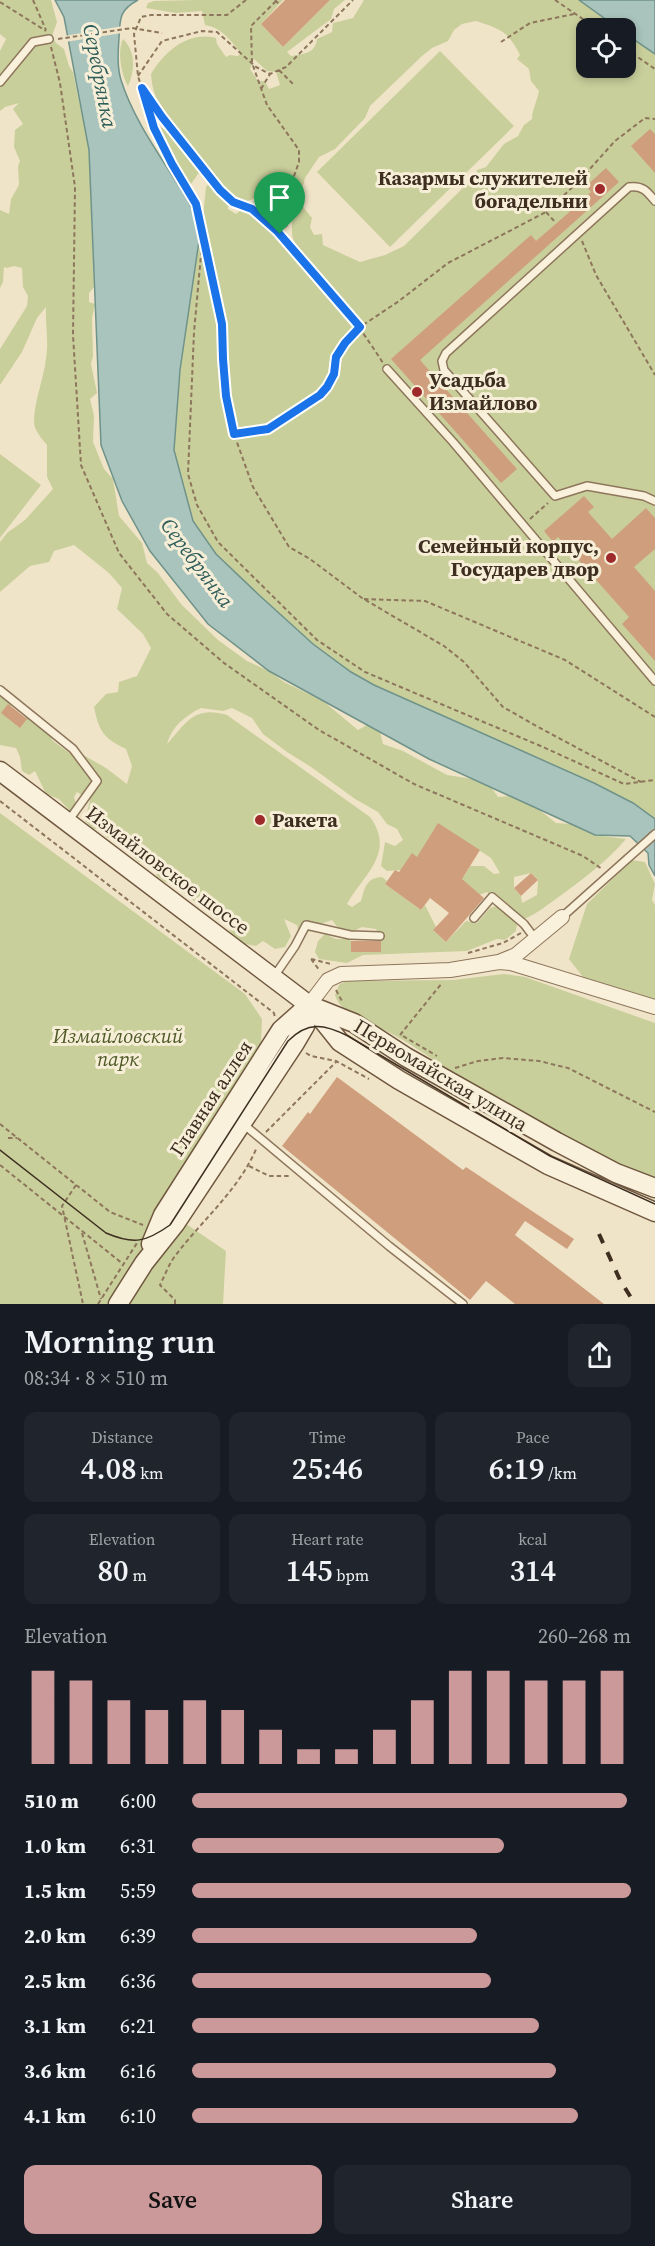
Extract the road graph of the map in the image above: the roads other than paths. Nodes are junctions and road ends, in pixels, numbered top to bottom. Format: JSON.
{"nodes":[{"id":1,"x":49,"y":39,"type":"road end"},
{"id":2,"x":0,"y":82,"type":"edge"},
{"id":3,"x":655,"y":201,"type":"edge"},
{"id":4,"x":387,"y":369,"type":"road end"},
{"id":5,"x":655,"y":501,"type":"edge"},
{"id":6,"x":655,"y":681,"type":"edge"},
{"id":7,"x":0,"y":690,"type":"edge"},
{"id":8,"x":0,"y":771,"type":"edge"},
{"id":9,"x":68,"y":822,"type":"junction"},
{"id":10,"x":655,"y":834,"type":"edge"},
{"id":11,"x":562,"y":917,"type":"joint"},
{"id":12,"x":474,"y":918,"type":"dead end"},
{"id":13,"x":380,"y":936,"type":"dead end"},
{"id":14,"x":536,"y":940,"type":"junction"},
{"id":15,"x":499,"y":962,"type":"junction"},
{"id":16,"x":273,"y":978,"type":"junction"},
{"id":17,"x":309,"y":1005,"type":"junction"},
{"id":18,"x":655,"y":1007,"type":"edge"},
{"id":19,"x":340,"y":1042,"type":"junction"},
{"id":20,"x":298,"y":1046,"type":"junction"},
{"id":21,"x":236,"y":1118,"type":"junction"},
{"id":22,"x":655,"y":1188,"type":"edge"},
{"id":23,"x":655,"y":1212,"type":"edge"},
{"id":24,"x":110,"y":1302,"type":"edge"},
{"id":25,"x":462,"y":1304,"type":"edge"}],
"edges":[{"from":1,"to":2,"type":"lane"},
{"from":3,"to":5,"type":"lane"},
{"from":4,"to":6,"type":"lane"},
{"from":7,"to":9,"type":"lane"},
{"from":8,"to":9,"type":"main road","name":"Измайловское шоссе"},
{"from":9,"to":16,"type":"main road","name":"Измайловское шоссе"},
{"from":10,"to":11,"type":"lane"},
{"from":11,"to":14,"type":"street"},
{"from":12,"to":14,"type":"lane"},
{"from":13,"to":16,"type":"lane"},
{"from":14,"to":15,"type":"street"},
{"from":15,"to":17,"type":"street"},
{"from":15,"to":18,"type":"street"},
{"from":16,"to":17,"type":"main road","name":"Измайловское шоссе"},
{"from":17,"to":19,"type":"main road","name":"Первомайская улица"},
{"from":17,"to":20,"type":"main road","name":"Главная аллея"},
{"from":17,"to":21,"type":"main road","name":"Главная аллея"},
{"from":17,"to":22,"type":"main road","name":"Первомайская улица"},
{"from":19,"to":20,"type":"main road"},
{"from":19,"to":23,"type":"main road","name":"Первомайская улица"},
{"from":20,"to":21,"type":"main road","name":"Главная аллея"},
{"from":21,"to":24,"type":"main road","name":"Главная аллея"},
{"from":21,"to":25,"type":"lane"}]}
